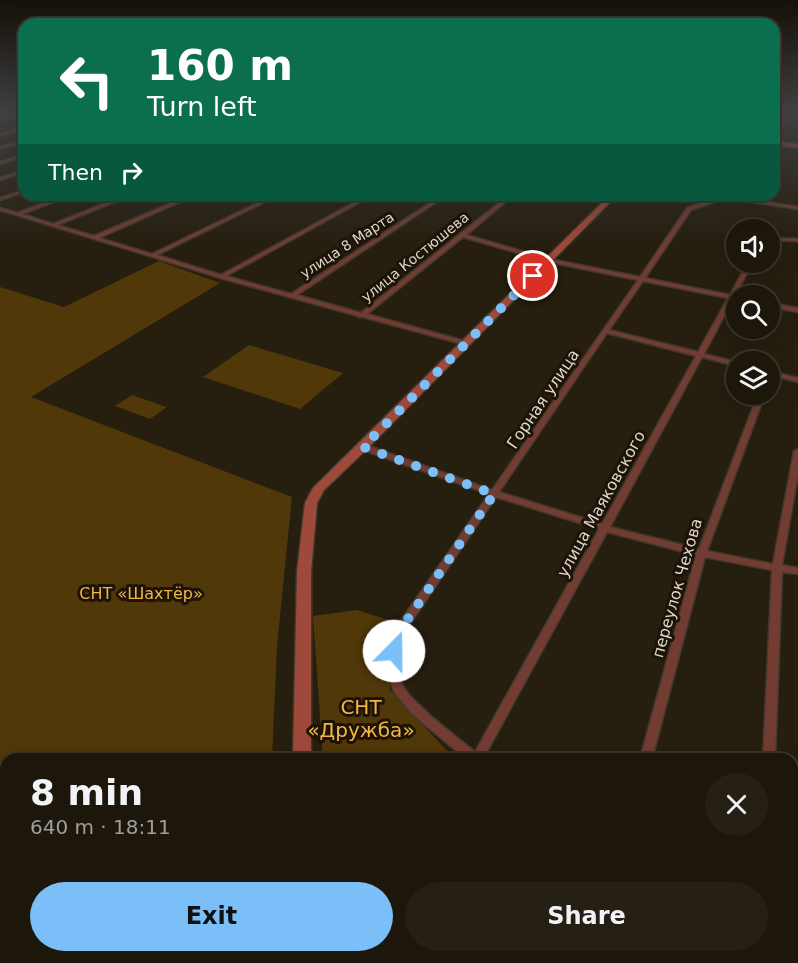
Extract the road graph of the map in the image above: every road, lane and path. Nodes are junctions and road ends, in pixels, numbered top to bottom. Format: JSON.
{"nodes":[{"id":1,"x":18,"y":157,"type":"edge"},
{"id":2,"x":9,"y":160,"type":"junction"},
{"id":3,"x":0,"y":161,"type":"edge"},
{"id":4,"x":18,"y":161,"type":"edge"},
{"id":5,"x":18,"y":173,"type":"edge"},
{"id":6,"x":0,"y":179,"type":"edge"},
{"id":7,"x":18,"y":193,"type":"edge"},
{"id":8,"x":0,"y":199,"type":"edge"},
{"id":9,"x":54,"y":201,"type":"edge"},
{"id":10,"x":115,"y":201,"type":"edge"},
{"id":11,"x":180,"y":201,"type":"edge"},
{"id":12,"x":265,"y":201,"type":"edge"},
{"id":13,"x":360,"y":201,"type":"edge"},
{"id":14,"x":436,"y":201,"type":"edge"},
{"id":15,"x":504,"y":201,"type":"edge"},
{"id":16,"x":608,"y":201,"type":"edge"},
{"id":17,"x":712,"y":201,"type":"edge"},
{"id":18,"x":760,"y":201,"type":"edge"},
{"id":19,"x":798,"y":208,"type":"edge"},
{"id":20,"x":0,"y":209,"type":"edge"},
{"id":21,"x":18,"y":214,"type":"junction"},
{"id":22,"x":53,"y":226,"type":"junction"},
{"id":23,"x":462,"y":235,"type":"junction"},
{"id":24,"x":94,"y":238,"type":"junction"},
{"id":25,"x":780,"y":239,"type":"edge"},
{"id":26,"x":798,"y":240,"type":"edge"},
{"id":27,"x":152,"y":256,"type":"junction"},
{"id":28,"x":549,"y":260,"type":"junction"},
{"id":29,"x":222,"y":276,"type":"junction"},
{"id":30,"x":643,"y":278,"type":"junction"},
{"id":31,"x":292,"y":296,"type":"junction"},
{"id":32,"x":726,"y":296,"type":"edge"},
{"id":33,"x":780,"y":307,"type":"edge"},
{"id":34,"x":798,"y":310,"type":"edge"},
{"id":35,"x":726,"y":313,"type":"edge"},
{"id":36,"x":362,"y":316,"type":"junction"},
{"id":37,"x":606,"y":332,"type":"junction"},
{"id":38,"x":466,"y":343,"type":"junction"},
{"id":39,"x":701,"y":355,"type":"junction"},
{"id":40,"x":726,"y":361,"type":"edge"},
{"id":41,"x":780,"y":376,"type":"edge"},
{"id":42,"x":798,"y":380,"type":"edge"},
{"id":43,"x":758,"y":405,"type":"edge"},
{"id":44,"x":363,"y":447,"type":"junction"},
{"id":45,"x":798,"y":451,"type":"edge"},
{"id":46,"x":494,"y":494,"type":"junction"},
{"id":47,"x":604,"y":529,"type":"junction"},
{"id":48,"x":702,"y":555,"type":"junction"},
{"id":49,"x":777,"y":568,"type":"junction"},
{"id":50,"x":798,"y":571,"type":"edge"},
{"id":51,"x":302,"y":753,"type":"edge"},
{"id":52,"x":469,"y":753,"type":"edge"},
{"id":53,"x":479,"y":753,"type":"edge"},
{"id":54,"x":648,"y":753,"type":"edge"},
{"id":55,"x":769,"y":753,"type":"edge"}],
"edges":[{"from":1,"to":2,"type":"street"},
{"from":2,"to":3,"type":"street"},
{"from":2,"to":4,"type":"street"},
{"from":5,"to":6,"type":"street"},
{"from":7,"to":8,"type":"street"},
{"from":9,"to":21,"type":"street"},
{"from":10,"to":22,"type":"street"},
{"from":11,"to":24,"type":"street"},
{"from":12,"to":27,"type":"street"},
{"from":13,"to":29,"type":"street"},
{"from":14,"to":31,"type":"street","name":"улица 8 Марта"},
{"from":15,"to":23,"type":"street","name":"улица Костюшева"},
{"from":16,"to":28,"type":"main road"},
{"from":17,"to":30,"type":"street","name":"Горная улица"},
{"from":18,"to":19,"type":"street"},
{"from":20,"to":21,"type":"street"},
{"from":21,"to":22,"type":"street"},
{"from":22,"to":24,"type":"street"},
{"from":23,"to":28,"type":"street"},
{"from":23,"to":36,"type":"street","name":"улица Костюшева"},
{"from":24,"to":27,"type":"street"},
{"from":25,"to":26,"type":"street"},
{"from":27,"to":29,"type":"street"},
{"from":28,"to":30,"type":"street"},
{"from":28,"to":38,"type":"main road"},
{"from":29,"to":31,"type":"street"},
{"from":30,"to":32,"type":"street"},
{"from":30,"to":37,"type":"street","name":"Горная улица"},
{"from":31,"to":36,"type":"street"},
{"from":33,"to":34,"type":"street"},
{"from":35,"to":39,"type":"street","name":"улица Маяковского"},
{"from":36,"to":38,"type":"street"},
{"from":37,"to":39,"type":"street"},
{"from":37,"to":46,"type":"street","name":"Горная улица"},
{"from":38,"to":44,"type":"main road"},
{"from":39,"to":40,"type":"street"},
{"from":39,"to":47,"type":"street","name":"улица Маяковского"},
{"from":41,"to":42,"type":"street"},
{"from":43,"to":48,"type":"street","name":"переулок Чехова"},
{"from":44,"to":46,"type":"street"},
{"from":44,"to":51,"type":"main road"},
{"from":45,"to":49,"type":"street"},
{"from":46,"to":47,"type":"street"},
{"from":46,"to":52,"type":"street","name":"Горная улица"},
{"from":47,"to":48,"type":"street"},
{"from":47,"to":53,"type":"street","name":"улица Маяковского"},
{"from":48,"to":49,"type":"street"},
{"from":48,"to":54,"type":"street","name":"переулок Чехова"},
{"from":49,"to":50,"type":"street"},
{"from":49,"to":55,"type":"street"}]}
